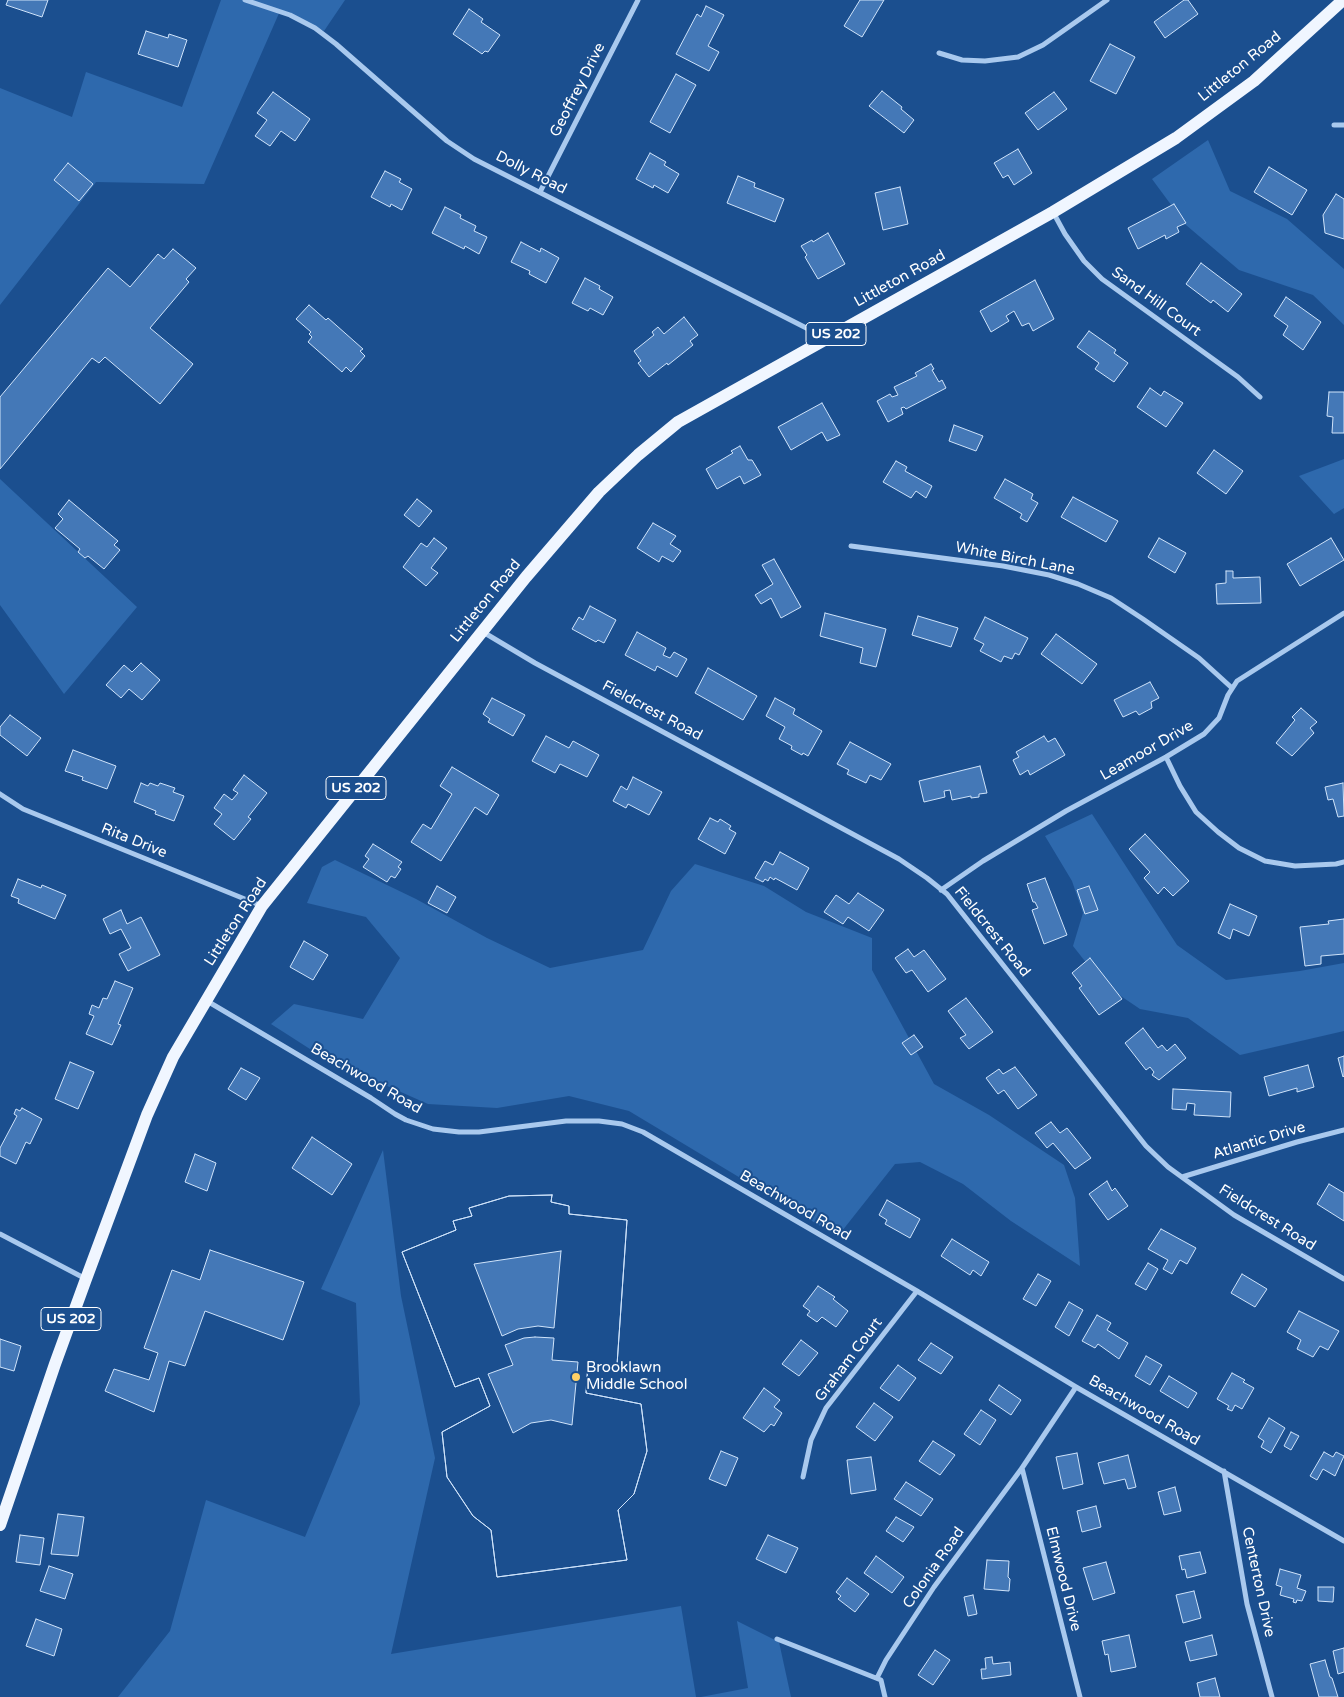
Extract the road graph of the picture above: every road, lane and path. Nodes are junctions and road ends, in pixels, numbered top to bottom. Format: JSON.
{"nodes":[{"id":1,"x":245,"y":0,"type":"edge"},
{"id":2,"x":638,"y":0,"type":"edge"},
{"id":3,"x":1107,"y":0,"type":"edge"},
{"id":4,"x":1343,"y":0,"type":"edge"},
{"id":5,"x":940,"y":54,"type":"dead end"},
{"id":6,"x":1334,"y":125,"type":"dead end"},
{"id":7,"x":1344,"y":125,"type":"edge"},
{"id":8,"x":540,"y":192,"type":"junction"},
{"id":9,"x":1053,"y":212,"type":"junction"},
{"id":10,"x":827,"y":339,"type":"junction"},
{"id":11,"x":1260,"y":397,"type":"dead end"},
{"id":12,"x":851,"y":546,"type":"dead end"},
{"id":13,"x":1344,"y":613,"type":"edge"},
{"id":14,"x":482,"y":632,"type":"junction"},
{"id":15,"x":1232,"y":688,"type":"junction"},
{"id":16,"x":1166,"y":757,"type":"junction"},
{"id":17,"x":0,"y":794,"type":"edge"},
{"id":18,"x":1344,"y":862,"type":"edge"},
{"id":19,"x":941,"y":890,"type":"junction"},
{"id":20,"x":262,"y":906,"type":"junction"},
{"id":21,"x":206,"y":1000,"type":"junction"},
{"id":22,"x":1344,"y":1130,"type":"edge"},
{"id":23,"x":1182,"y":1178,"type":"junction"},
{"id":24,"x":0,"y":1234,"type":"edge"},
{"id":25,"x":1344,"y":1278,"type":"edge"},
{"id":26,"x":86,"y":1279,"type":"junction"},
{"id":27,"x":917,"y":1291,"type":"junction"},
{"id":28,"x":1076,"y":1387,"type":"junction"},
{"id":29,"x":1022,"y":1468,"type":"junction"},
{"id":30,"x":1224,"y":1472,"type":"junction"},
{"id":31,"x":803,"y":1477,"type":"dead end"},
{"id":32,"x":0,"y":1525,"type":"edge"},
{"id":33,"x":1344,"y":1541,"type":"edge"},
{"id":34,"x":777,"y":1639,"type":"dead end"},
{"id":35,"x":877,"y":1678,"type":"junction"},
{"id":36,"x":885,"y":1697,"type":"edge"},
{"id":37,"x":1080,"y":1697,"type":"edge"},
{"id":38,"x":1272,"y":1697,"type":"edge"}],
"edges":[{"from":1,"to":8,"type":"street","name":"Dolly Road"},
{"from":2,"to":8,"type":"street","name":"Geoffrey Drive"},
{"from":3,"to":5,"type":"street"},
{"from":4,"to":9,"type":"main road","name":"Littleton Road","number":"US 202"},
{"from":6,"to":7,"type":"street"},
{"from":8,"to":10,"type":"street","name":"Dolly Road"},
{"from":9,"to":10,"type":"main road","name":"Littleton Road","number":"US 202"},
{"from":9,"to":11,"type":"street","name":"Sand Hill Court"},
{"from":10,"to":14,"type":"main road","name":"Littleton Road","number":"US 202"},
{"from":12,"to":15,"type":"street","name":"White Birch Lane"},
{"from":13,"to":15,"type":"street","name":"Leamoor Drive"},
{"from":14,"to":19,"type":"street","name":"Fieldcrest Road"},
{"from":14,"to":20,"type":"main road","name":"Littleton Road","number":"US 202"},
{"from":15,"to":16,"type":"street","name":"Leamoor Drive"},
{"from":16,"to":18,"type":"street"},
{"from":16,"to":19,"type":"street","name":"Leamoor Drive"},
{"from":17,"to":20,"type":"street","name":"Rita Drive"},
{"from":19,"to":23,"type":"street","name":"Fieldcrest Road"},
{"from":20,"to":21,"type":"main road","name":"Littleton Road","number":"US 202"},
{"from":21,"to":26,"type":"main road","name":"Littleton Road","number":"US 202"},
{"from":21,"to":27,"type":"street","name":"Beachwood Road"},
{"from":22,"to":23,"type":"street","name":"Atlantic Drive"},
{"from":23,"to":25,"type":"street","name":"Fieldcrest Road"},
{"from":24,"to":26,"type":"street"},
{"from":26,"to":32,"type":"main road","name":"Littleton Road","number":"US 202"},
{"from":27,"to":28,"type":"street","name":"Beachwood Road"},
{"from":27,"to":31,"type":"street","name":"Graham Court"},
{"from":28,"to":29,"type":"street","name":"Colonia Road"},
{"from":28,"to":30,"type":"street","name":"Beachwood Road"},
{"from":29,"to":35,"type":"street","name":"Colonia Road"},
{"from":29,"to":37,"type":"street","name":"Elmwood Drive"},
{"from":30,"to":33,"type":"street","name":"Beachwood Road"},
{"from":30,"to":38,"type":"street","name":"Centerton Drive"},
{"from":34,"to":35,"type":"street"},
{"from":35,"to":36,"type":"street"}]}
